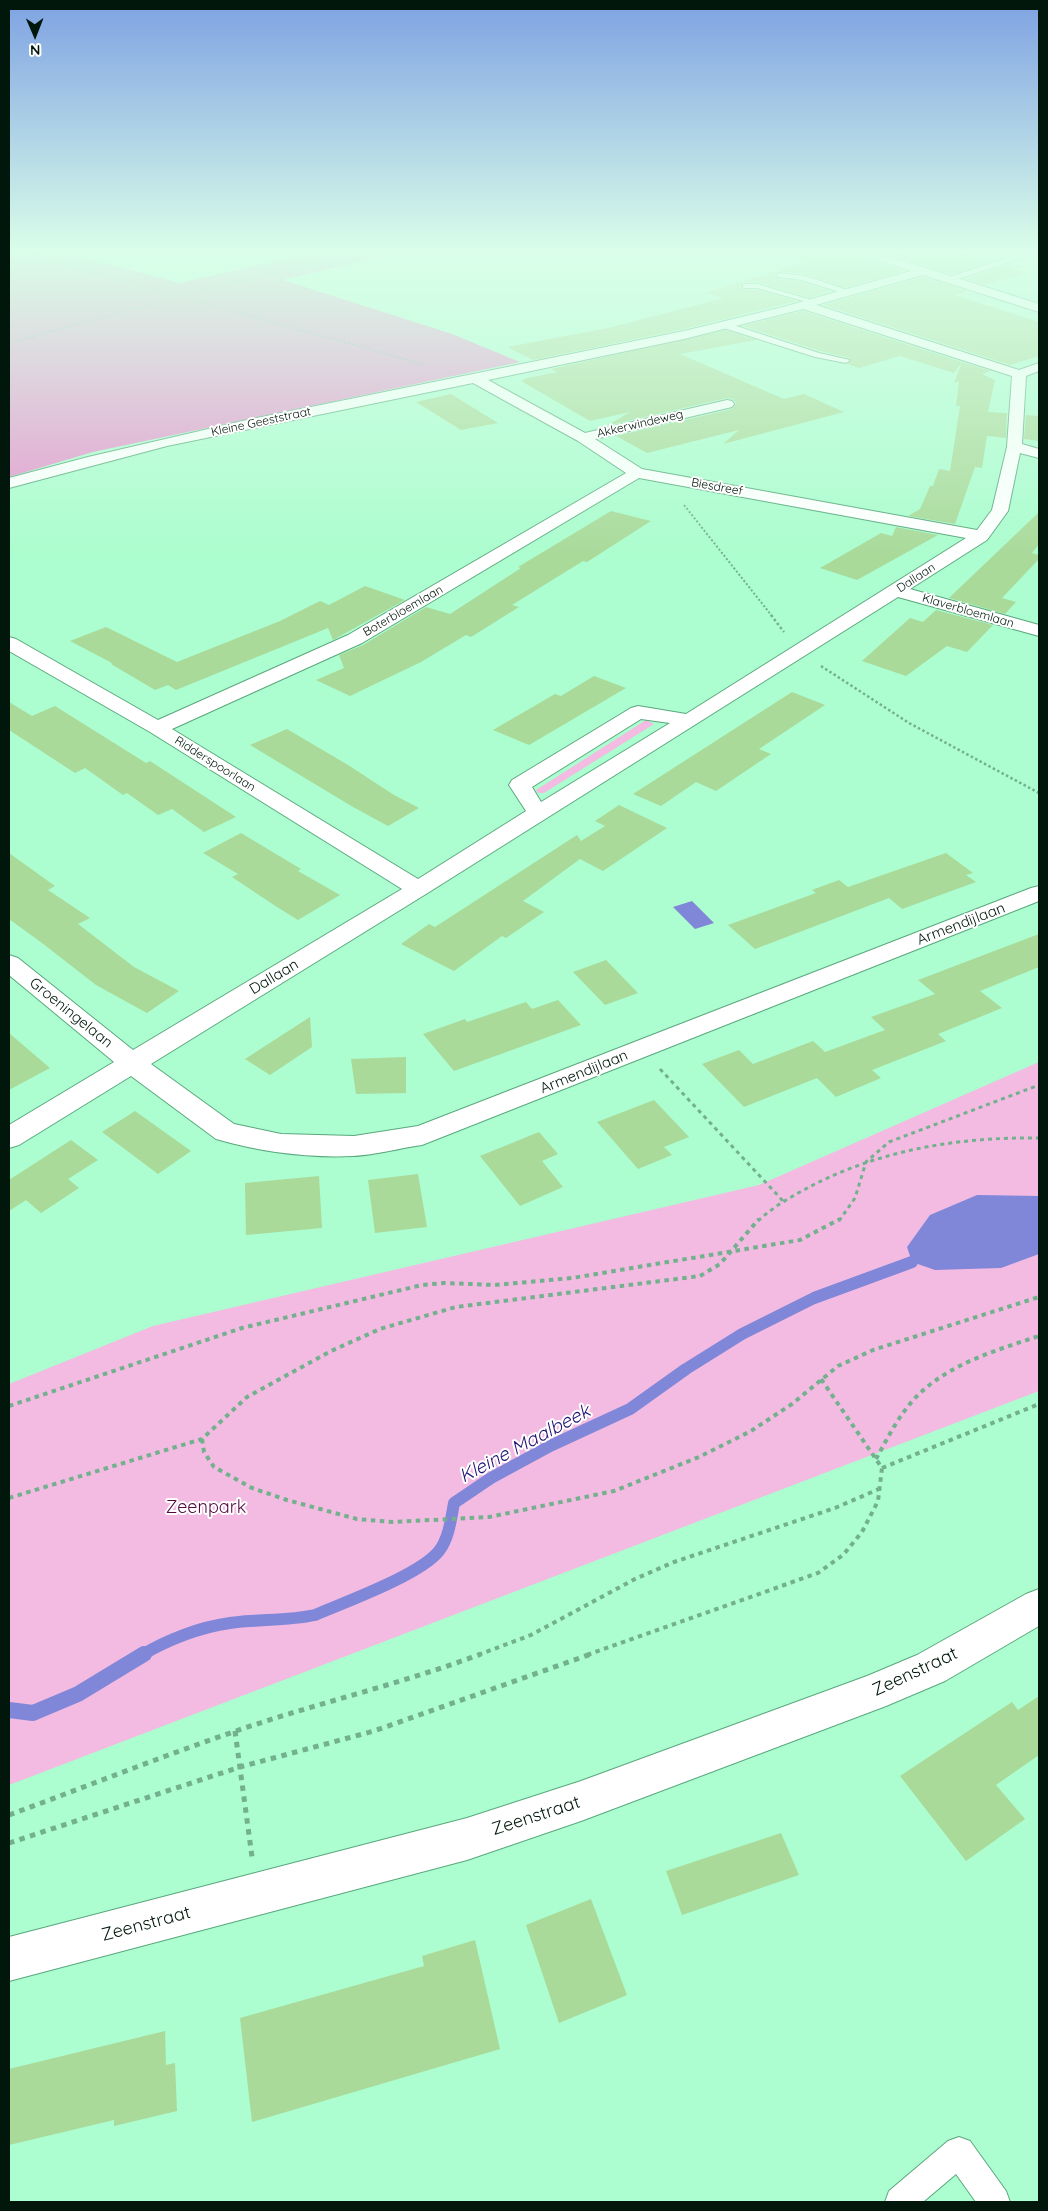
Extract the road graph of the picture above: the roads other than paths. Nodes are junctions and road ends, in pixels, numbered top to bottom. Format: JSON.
{"nodes":[{"id":1,"x":606,"y":351,"type":"edge"},
{"id":2,"x":803,"y":351,"type":"edge"},
{"id":3,"x":951,"y":351,"type":"edge"},
{"id":4,"x":846,"y":360,"type":"dead end"},
{"id":5,"x":1039,"y":367,"type":"edge"},
{"id":6,"x":1019,"y":374,"type":"junction"},
{"id":7,"x":474,"y":378,"type":"junction"},
{"id":8,"x":726,"y":404,"type":"dead end"},
{"id":9,"x":583,"y":438,"type":"junction"},
{"id":10,"x":1014,"y":447,"type":"junction"},
{"id":11,"x":1039,"y":454,"type":"edge"},
{"id":12,"x":637,"y":472,"type":"junction"},
{"id":13,"x":9,"y":483,"type":"edge"},
{"id":14,"x":981,"y":536,"type":"junction"},
{"id":15,"x":896,"y":591,"type":"junction"},
{"id":16,"x":1039,"y":631,"type":"edge"},
{"id":17,"x":9,"y":643,"type":"edge"},
{"id":18,"x":688,"y":720,"type":"junction"},
{"id":19,"x":157,"y":728,"type":"junction"},
{"id":20,"x":538,"y":813,"type":"junction"},
{"id":21,"x":418,"y":889,"type":"junction"},
{"id":22,"x":1039,"y":893,"type":"edge"},
{"id":23,"x":9,"y":963,"type":"edge"},
{"id":24,"x":132,"y":1063,"type":"junction"},
{"id":25,"x":9,"y":1138,"type":"edge"},
{"id":26,"x":1039,"y":1606,"type":"edge"},
{"id":27,"x":9,"y":1959,"type":"edge"},
{"id":28,"x":900,"y":2202,"type":"edge"},
{"id":29,"x":995,"y":2202,"type":"edge"}],
"edges":[{"from":1,"to":7,"type":"street","name":"Kleine Geeststraat"},
{"from":2,"to":4,"type":"lane"},
{"from":3,"to":6,"type":"street"},
{"from":5,"to":6,"type":"street"},
{"from":6,"to":10,"type":"street","name":"Dallaan"},
{"from":7,"to":9,"type":"street","name":"Biesdreef"},
{"from":7,"to":13,"type":"street","name":"Kleine Geeststraat"},
{"from":8,"to":9,"type":"street","name":"Akkerwindeweg"},
{"from":9,"to":12,"type":"street","name":"Biesdreef"},
{"from":10,"to":11,"type":"street"},
{"from":10,"to":14,"type":"street","name":"Dallaan"},
{"from":12,"to":14,"type":"street","name":"Biesdreef"},
{"from":12,"to":19,"type":"street","name":"Boterbloemlaan"},
{"from":14,"to":15,"type":"street","name":"Dallaan"},
{"from":15,"to":16,"type":"street","name":"Klaverbloemlaan"},
{"from":15,"to":18,"type":"street","name":"Dallaan"},
{"from":17,"to":19,"type":"street","name":"Ridderspoorlaan"},
{"from":18,"to":20,"type":"street","name":"Dallaan"},
{"from":18,"to":20,"type":"street"},
{"from":19,"to":21,"type":"street","name":"Ridderspoorlaan"},
{"from":20,"to":21,"type":"street","name":"Dallaan"},
{"from":21,"to":24,"type":"street","name":"Dallaan"},
{"from":22,"to":24,"type":"street","name":"Armendijlaan"},
{"from":23,"to":24,"type":"street","name":"Groeningelaan"},
{"from":24,"to":25,"type":"street","name":"Dallaan"},
{"from":26,"to":27,"type":"street","name":"Zeenstraat"},
{"from":28,"to":29,"type":"lane"}]}
